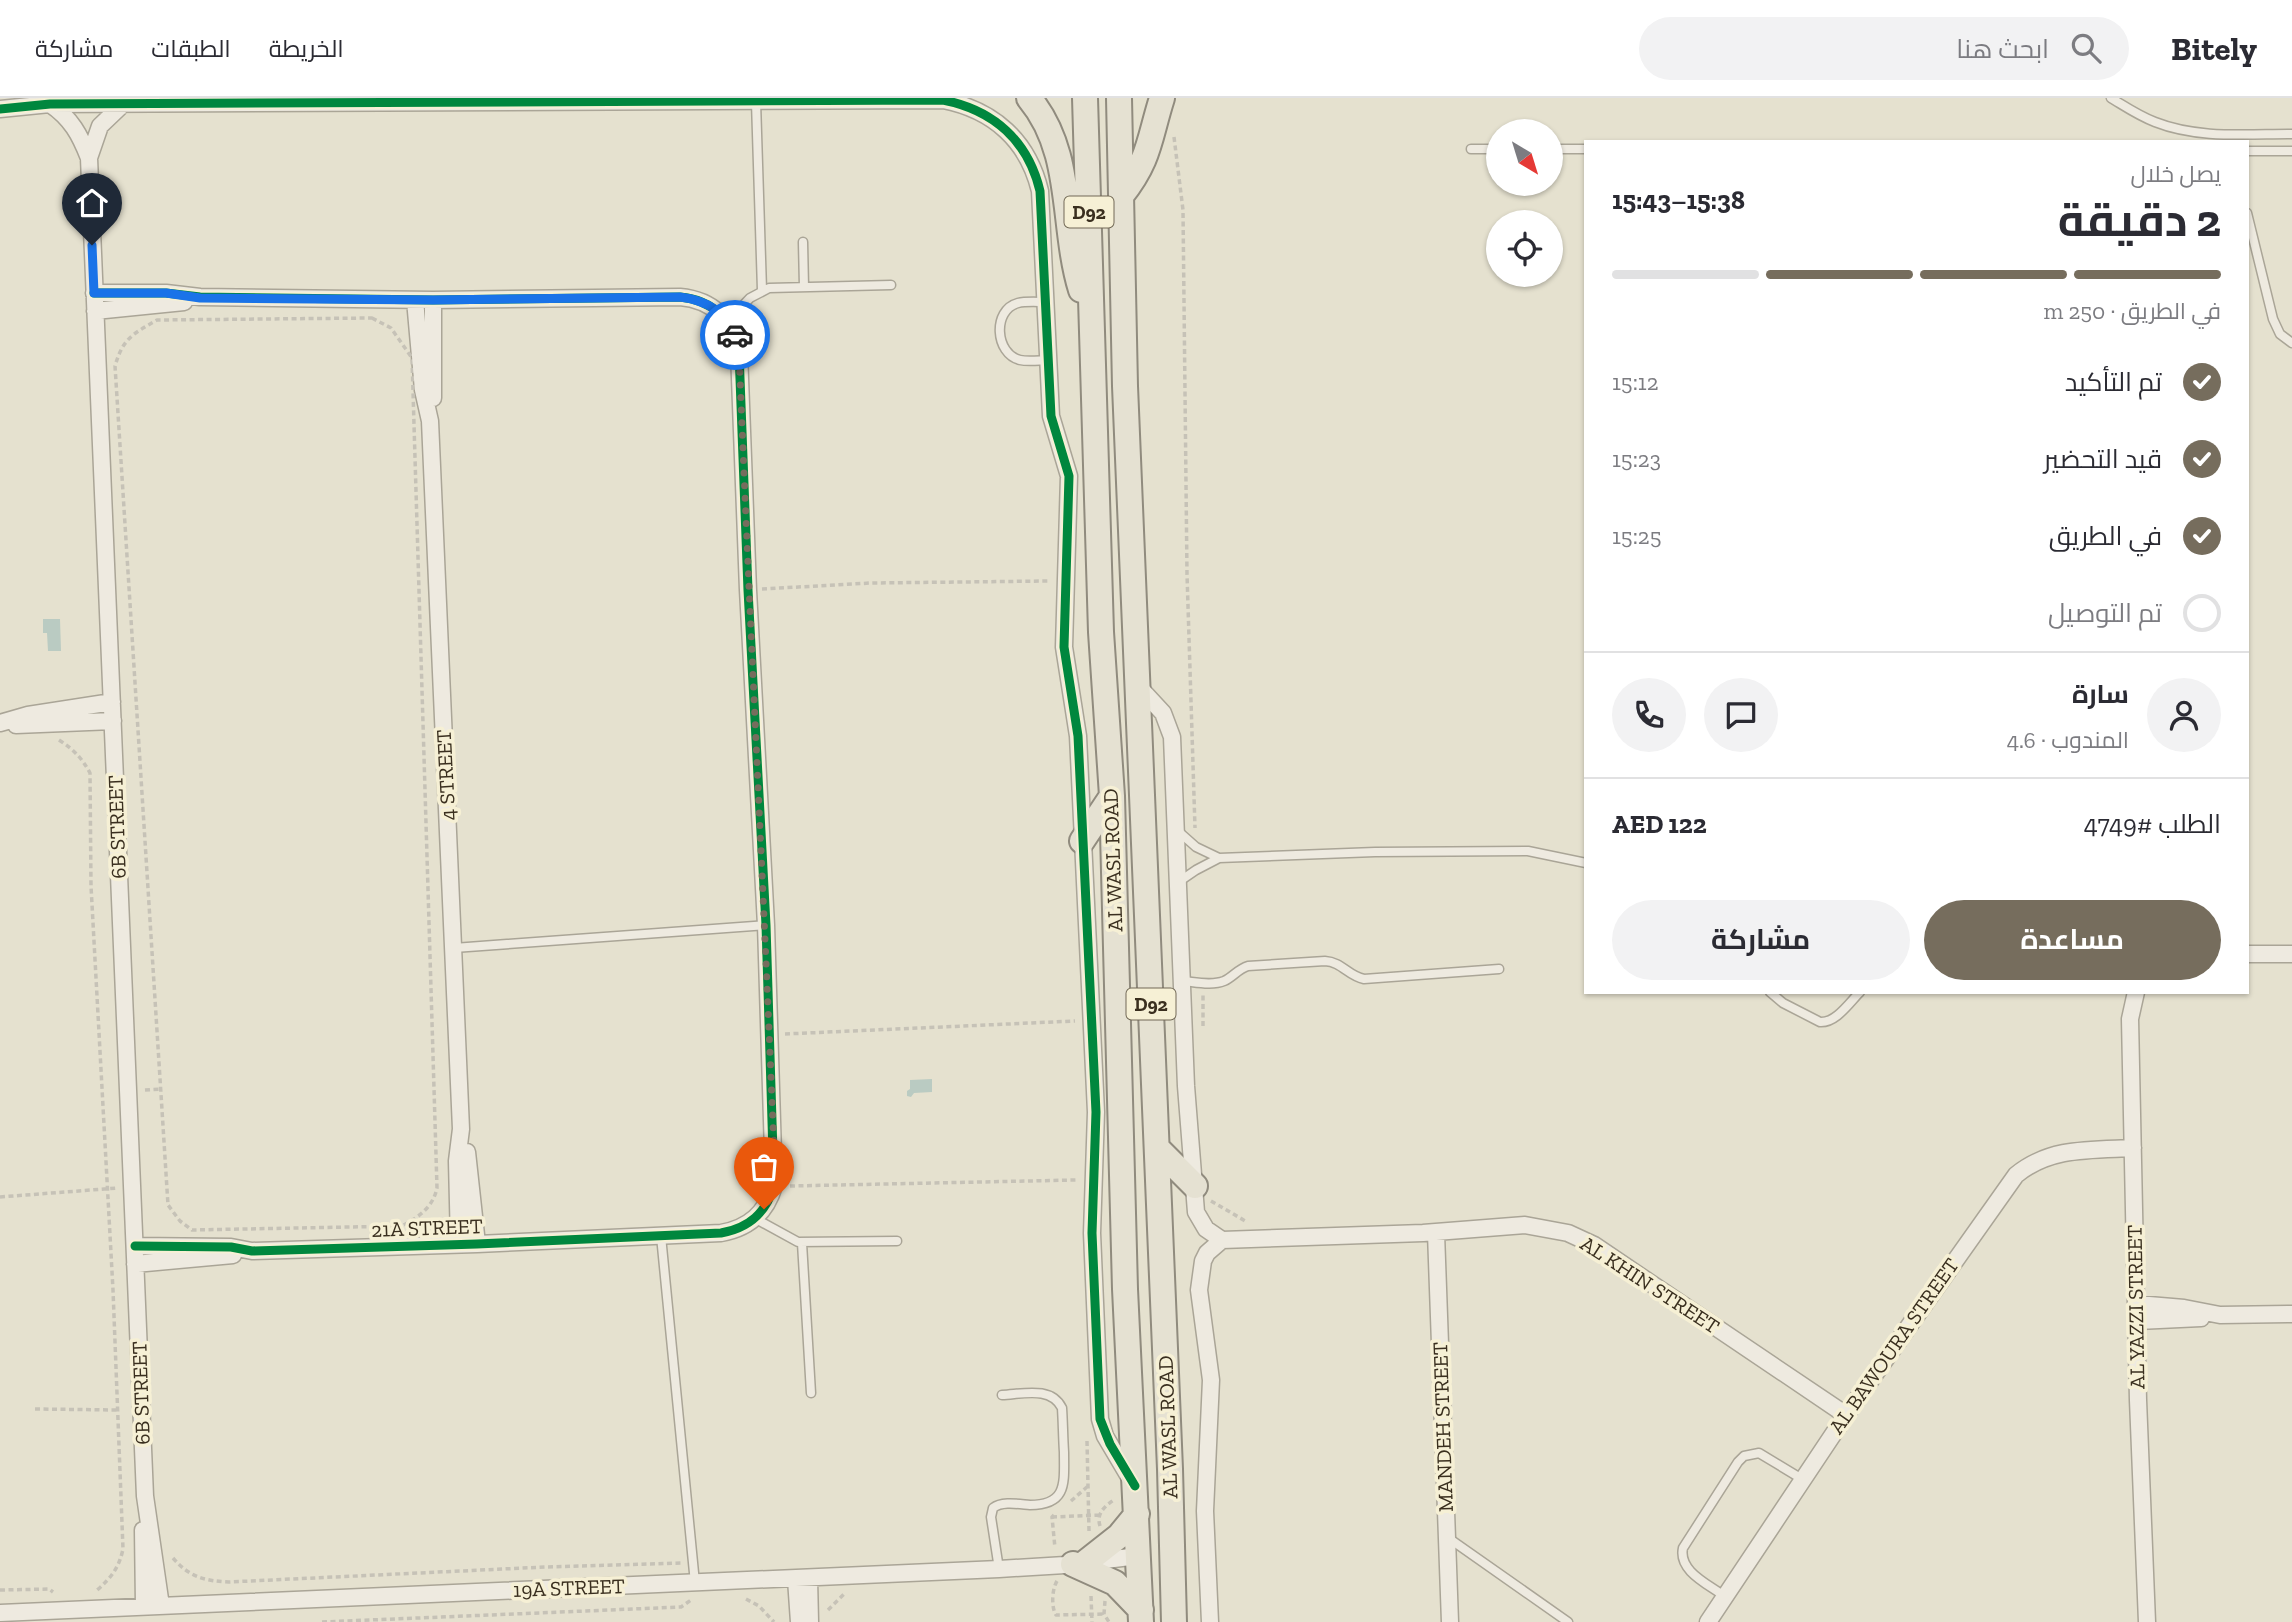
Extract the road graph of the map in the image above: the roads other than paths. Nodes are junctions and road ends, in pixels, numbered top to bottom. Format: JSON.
{"nodes":[{"id":1,"x":1028,"y":98,"type":"edge"},
{"id":2,"x":1085,"y":98,"type":"edge"},
{"id":3,"x":1119,"y":98,"type":"edge"},
{"id":4,"x":1162,"y":98,"type":"edge"},
{"id":5,"x":2111,"y":98,"type":"edge"},
{"id":6,"x":756,"y":102,"type":"junction"},
{"id":7,"x":50,"y":104,"type":"junction"},
{"id":8,"x":122,"y":104,"type":"junction"},
{"id":9,"x":0,"y":109,"type":"edge"},
{"id":10,"x":2292,"y":134,"type":"edge"},
{"id":11,"x":2223,"y":138,"type":"edge"},
{"id":12,"x":1471,"y":149,"type":"dead end"},
{"id":13,"x":1486,"y":149,"type":"edge"},
{"id":14,"x":1563,"y":149,"type":"edge"},
{"id":15,"x":1584,"y":149,"type":"edge"},
{"id":16,"x":2249,"y":151,"type":"edge"},
{"id":17,"x":2292,"y":151,"type":"edge"},
{"id":18,"x":89,"y":158,"type":"junction"},
{"id":19,"x":1121,"y":196,"type":"junction"},
{"id":20,"x":2249,"y":222,"type":"edge"},
{"id":21,"x":803,"y":242,"type":"dead end"},
{"id":22,"x":891,"y":285,"type":"dead end"},
{"id":23,"x":804,"y":287,"type":"junction"},
{"id":24,"x":762,"y":290,"type":"junction"},
{"id":25,"x":94,"y":293,"type":"junction"},
{"id":26,"x":200,"y":298,"type":"junction"},
{"id":27,"x":415,"y":300,"type":"junction"},
{"id":28,"x":433,"y":300,"type":"junction"},
{"id":29,"x":1046,"y":302,"type":"junction"},
{"id":30,"x":95,"y":311,"type":"junction"},
{"id":31,"x":728,"y":321,"type":"junction"},
{"id":32,"x":1093,"y":326,"type":"junction"},
{"id":33,"x":2292,"y":343,"type":"edge"},
{"id":34,"x":1049,"y":360,"type":"junction"},
{"id":35,"x":429,"y":421,"type":"junction"},
{"id":36,"x":1138,"y":687,"type":"junction"},
{"id":37,"x":112,"y":702,"type":"junction"},
{"id":38,"x":113,"y":721,"type":"junction"},
{"id":39,"x":0,"y":724,"type":"edge"},
{"id":40,"x":1112,"y":796,"type":"junction"},
{"id":41,"x":1176,"y":829,"type":"junction"},
{"id":42,"x":1082,"y":841,"type":"junction"},
{"id":43,"x":1219,"y":858,"type":"junction"},
{"id":44,"x":1584,"y":863,"type":"edge"},
{"id":45,"x":1177,"y":884,"type":"junction"},
{"id":46,"x":766,"y":925,"type":"junction"},
{"id":47,"x":454,"y":948,"type":"junction"},
{"id":48,"x":2249,"y":954,"type":"edge"},
{"id":49,"x":2292,"y":954,"type":"edge"},
{"id":50,"x":1499,"y":969,"type":"dead end"},
{"id":51,"x":1183,"y":981,"type":"junction"},
{"id":52,"x":1772,"y":994,"type":"edge"},
{"id":53,"x":1858,"y":994,"type":"edge"},
{"id":54,"x":2136,"y":994,"type":"edge"},
{"id":55,"x":461,"y":1129,"type":"junction"},
{"id":56,"x":1157,"y":1148,"type":"junction"},
{"id":57,"x":2133,"y":1148,"type":"junction"},
{"id":58,"x":1200,"y":1192,"type":"junction"},
{"id":59,"x":755,"y":1219,"type":"junction"},
{"id":60,"x":1436,"y":1233,"type":"junction"},
{"id":61,"x":661,"y":1236,"type":"junction"},
{"id":62,"x":1222,"y":1240,"type":"junction"},
{"id":63,"x":897,"y":1241,"type":"dead end"},
{"id":64,"x":802,"y":1243,"type":"junction"},
{"id":65,"x":459,"y":1244,"type":"junction"},
{"id":66,"x":477,"y":1244,"type":"junction"},
{"id":67,"x":135,"y":1245,"type":"junction"},
{"id":68,"x":252,"y":1251,"type":"junction"},
{"id":69,"x":135,"y":1264,"type":"junction"},
{"id":70,"x":2137,"y":1304,"type":"junction"},
{"id":71,"x":2292,"y":1314,"type":"edge"},
{"id":72,"x":2217,"y":1315,"type":"junction"},
{"id":73,"x":2138,"y":1321,"type":"junction"},
{"id":74,"x":811,"y":1393,"type":"dead end"},
{"id":75,"x":1002,"y":1395,"type":"dead end"},
{"id":76,"x":1846,"y":1415,"type":"junction"},
{"id":77,"x":1802,"y":1479,"type":"junction"},
{"id":78,"x":1129,"y":1490,"type":"junction"},
{"id":79,"x":145,"y":1496,"type":"junction"},
{"id":80,"x":1137,"y":1514,"type":"junction"},
{"id":81,"x":1447,"y":1537,"type":"junction"},
{"id":82,"x":1138,"y":1556,"type":"junction"},
{"id":83,"x":1073,"y":1568,"type":"junction"},
{"id":84,"x":999,"y":1569,"type":"junction"},
{"id":85,"x":803,"y":1578,"type":"junction"},
{"id":86,"x":696,"y":1590,"type":"junction"},
{"id":87,"x":1724,"y":1596,"type":"junction"},
{"id":88,"x":144,"y":1606,"type":"junction"},
{"id":89,"x":162,"y":1606,"type":"junction"},
{"id":90,"x":0,"y":1613,"type":"edge"},
{"id":91,"x":1141,"y":1616,"type":"edge"},
{"id":92,"x":799,"y":1622,"type":"edge"},
{"id":93,"x":810,"y":1622,"type":"edge"},
{"id":94,"x":1163,"y":1622,"type":"edge"},
{"id":95,"x":1174,"y":1622,"type":"edge"},
{"id":96,"x":1210,"y":1622,"type":"edge"},
{"id":97,"x":1450,"y":1622,"type":"edge"},
{"id":98,"x":1568,"y":1622,"type":"edge"},
{"id":99,"x":1707,"y":1622,"type":"edge"},
{"id":100,"x":2147,"y":1622,"type":"edge"}],
"edges":[{"from":1,"to":32,"type":"main road"},
{"from":2,"to":32,"type":"main road","name":"AL WASL ROAD","number":"D92"},
{"from":3,"to":19,"type":"main road","name":"AL WASL ROAD","number":"D92"},
{"from":4,"to":19,"type":"main road"},
{"from":5,"to":11,"type":"lane"},
{"from":6,"to":8,"type":"street"},
{"from":6,"to":24,"type":"lane"},
{"from":6,"to":29,"type":"street"},
{"from":7,"to":8,"type":"street"},
{"from":7,"to":9,"type":"street"},
{"from":7,"to":18,"type":"street","name":"6B STREET"},
{"from":8,"to":18,"type":"street","name":"6B STREET"},
{"from":10,"to":11,"type":"lane"},
{"from":12,"to":13,"type":"lane"},
{"from":14,"to":15,"type":"lane"},
{"from":16,"to":17,"type":"lane"},
{"from":18,"to":25,"type":"street","name":"6B STREET"},
{"from":19,"to":36,"type":"main road","name":"AL WASL ROAD","number":"D92"},
{"from":20,"to":33,"type":"lane"},
{"from":21,"to":23,"type":"lane"},
{"from":22,"to":23,"type":"lane"},
{"from":23,"to":24,"type":"lane"},
{"from":24,"to":31,"type":"lane"},
{"from":25,"to":26,"type":"street"},
{"from":25,"to":30,"type":"street","name":"6B STREET"},
{"from":26,"to":27,"type":"street"},
{"from":26,"to":30,"type":"street"},
{"from":27,"to":28,"type":"street"},
{"from":27,"to":35,"type":"street","name":"4 STREET"},
{"from":28,"to":31,"type":"street"},
{"from":28,"to":35,"type":"street","name":"4 STREET"},
{"from":29,"to":34,"type":"street"},
{"from":29,"to":34,"type":"lane"},
{"from":30,"to":37,"type":"street","name":"6B STREET"},
{"from":31,"to":46,"type":"street"},
{"from":32,"to":40,"type":"main road","name":"AL WASL ROAD","number":"D92"},
{"from":34,"to":42,"type":"street"},
{"from":35,"to":47,"type":"street","name":"4 STREET"},
{"from":36,"to":41,"type":"street"},
{"from":36,"to":56,"type":"main road","name":"AL WASL ROAD","number":"D92"},
{"from":37,"to":38,"type":"street","name":"6B STREET"},
{"from":37,"to":39,"type":"street"},
{"from":38,"to":39,"type":"street"},
{"from":38,"to":67,"type":"street","name":"6B STREET"},
{"from":40,"to":42,"type":"main road"},
{"from":40,"to":78,"type":"main road","name":"AL WASL ROAD","number":"D92"},
{"from":41,"to":43,"type":"lane"},
{"from":41,"to":45,"type":"street"},
{"from":42,"to":78,"type":"street"},
{"from":43,"to":44,"type":"lane"},
{"from":43,"to":45,"type":"lane"},
{"from":45,"to":51,"type":"street"},
{"from":46,"to":47,"type":"lane"},
{"from":46,"to":59,"type":"street"},
{"from":47,"to":55,"type":"street","name":"4 STREET"},
{"from":48,"to":49,"type":"street"},
{"from":50,"to":51,"type":"lane"},
{"from":51,"to":58,"type":"street"},
{"from":52,"to":53,"type":"lane"},
{"from":54,"to":57,"type":"street","name":"AL YAZZI STREET"},
{"from":55,"to":65,"type":"street","name":"4 STREET"},
{"from":55,"to":66,"type":"street","name":"4 STREET"},
{"from":56,"to":58,"type":"main road"},
{"from":56,"to":95,"type":"main road","name":"AL WASL ROAD","number":"D92"},
{"from":57,"to":70,"type":"street","name":"AL YAZZI STREET"},
{"from":57,"to":76,"type":"street","name":"AL BAWOURA STREET"},
{"from":58,"to":62,"type":"street"},
{"from":59,"to":61,"type":"street","name":"21A STREET"},
{"from":59,"to":64,"type":"lane"},
{"from":60,"to":62,"type":"street","name":"AL KHIN STREET"},
{"from":60,"to":76,"type":"street","name":"AL KHIN STREET"},
{"from":60,"to":81,"type":"street","name":"MANDEH STREET"},
{"from":61,"to":66,"type":"street","name":"21A STREET"},
{"from":61,"to":86,"type":"lane"},
{"from":62,"to":96,"type":"street"},
{"from":63,"to":64,"type":"lane"},
{"from":64,"to":74,"type":"lane"},
{"from":65,"to":66,"type":"street","name":"21A STREET"},
{"from":65,"to":68,"type":"street","name":"21A STREET"},
{"from":67,"to":68,"type":"street","name":"21A STREET"},
{"from":67,"to":69,"type":"street","name":"6B STREET"},
{"from":68,"to":69,"type":"street","name":"21A STREET"},
{"from":69,"to":79,"type":"street","name":"6B STREET"},
{"from":70,"to":72,"type":"street"},
{"from":70,"to":73,"type":"street","name":"AL YAZZI STREET"},
{"from":71,"to":72,"type":"street"},
{"from":72,"to":73,"type":"street"},
{"from":73,"to":100,"type":"street","name":"AL YAZZI STREET"},
{"from":75,"to":84,"type":"lane"},
{"from":76,"to":77,"type":"street","name":"AL BAWOURA STREET"},
{"from":77,"to":87,"type":"street","name":"AL BAWOURA STREET"},
{"from":77,"to":87,"type":"lane"},
{"from":78,"to":80,"type":"main road","name":"AL WASL ROAD","number":"D92"},
{"from":79,"to":88,"type":"street","name":"6B STREET"},
{"from":79,"to":89,"type":"street","name":"6B STREET"},
{"from":80,"to":82,"type":"main road","name":"AL WASL ROAD","number":"D92"},
{"from":80,"to":83,"type":"main road"},
{"from":81,"to":97,"type":"street","name":"MANDEH STREET"},
{"from":81,"to":98,"type":"lane"},
{"from":82,"to":83,"type":"street","name":"19A STREET"},
{"from":82,"to":91,"type":"main road","name":"AL WASL ROAD","number":"D92"},
{"from":82,"to":94,"type":"main road"},
{"from":83,"to":84,"type":"street","name":"19A STREET"},
{"from":83,"to":91,"type":"main road"},
{"from":84,"to":85,"type":"street","name":"19A STREET"},
{"from":85,"to":86,"type":"street","name":"19A STREET"},
{"from":85,"to":92,"type":"street"},
{"from":85,"to":93,"type":"street"},
{"from":86,"to":89,"type":"street","name":"19A STREET"},
{"from":87,"to":99,"type":"street","name":"AL BAWOURA STREET"},
{"from":88,"to":89,"type":"street","name":"19A STREET"},
{"from":88,"to":90,"type":"street","name":"19A STREET"}]}
